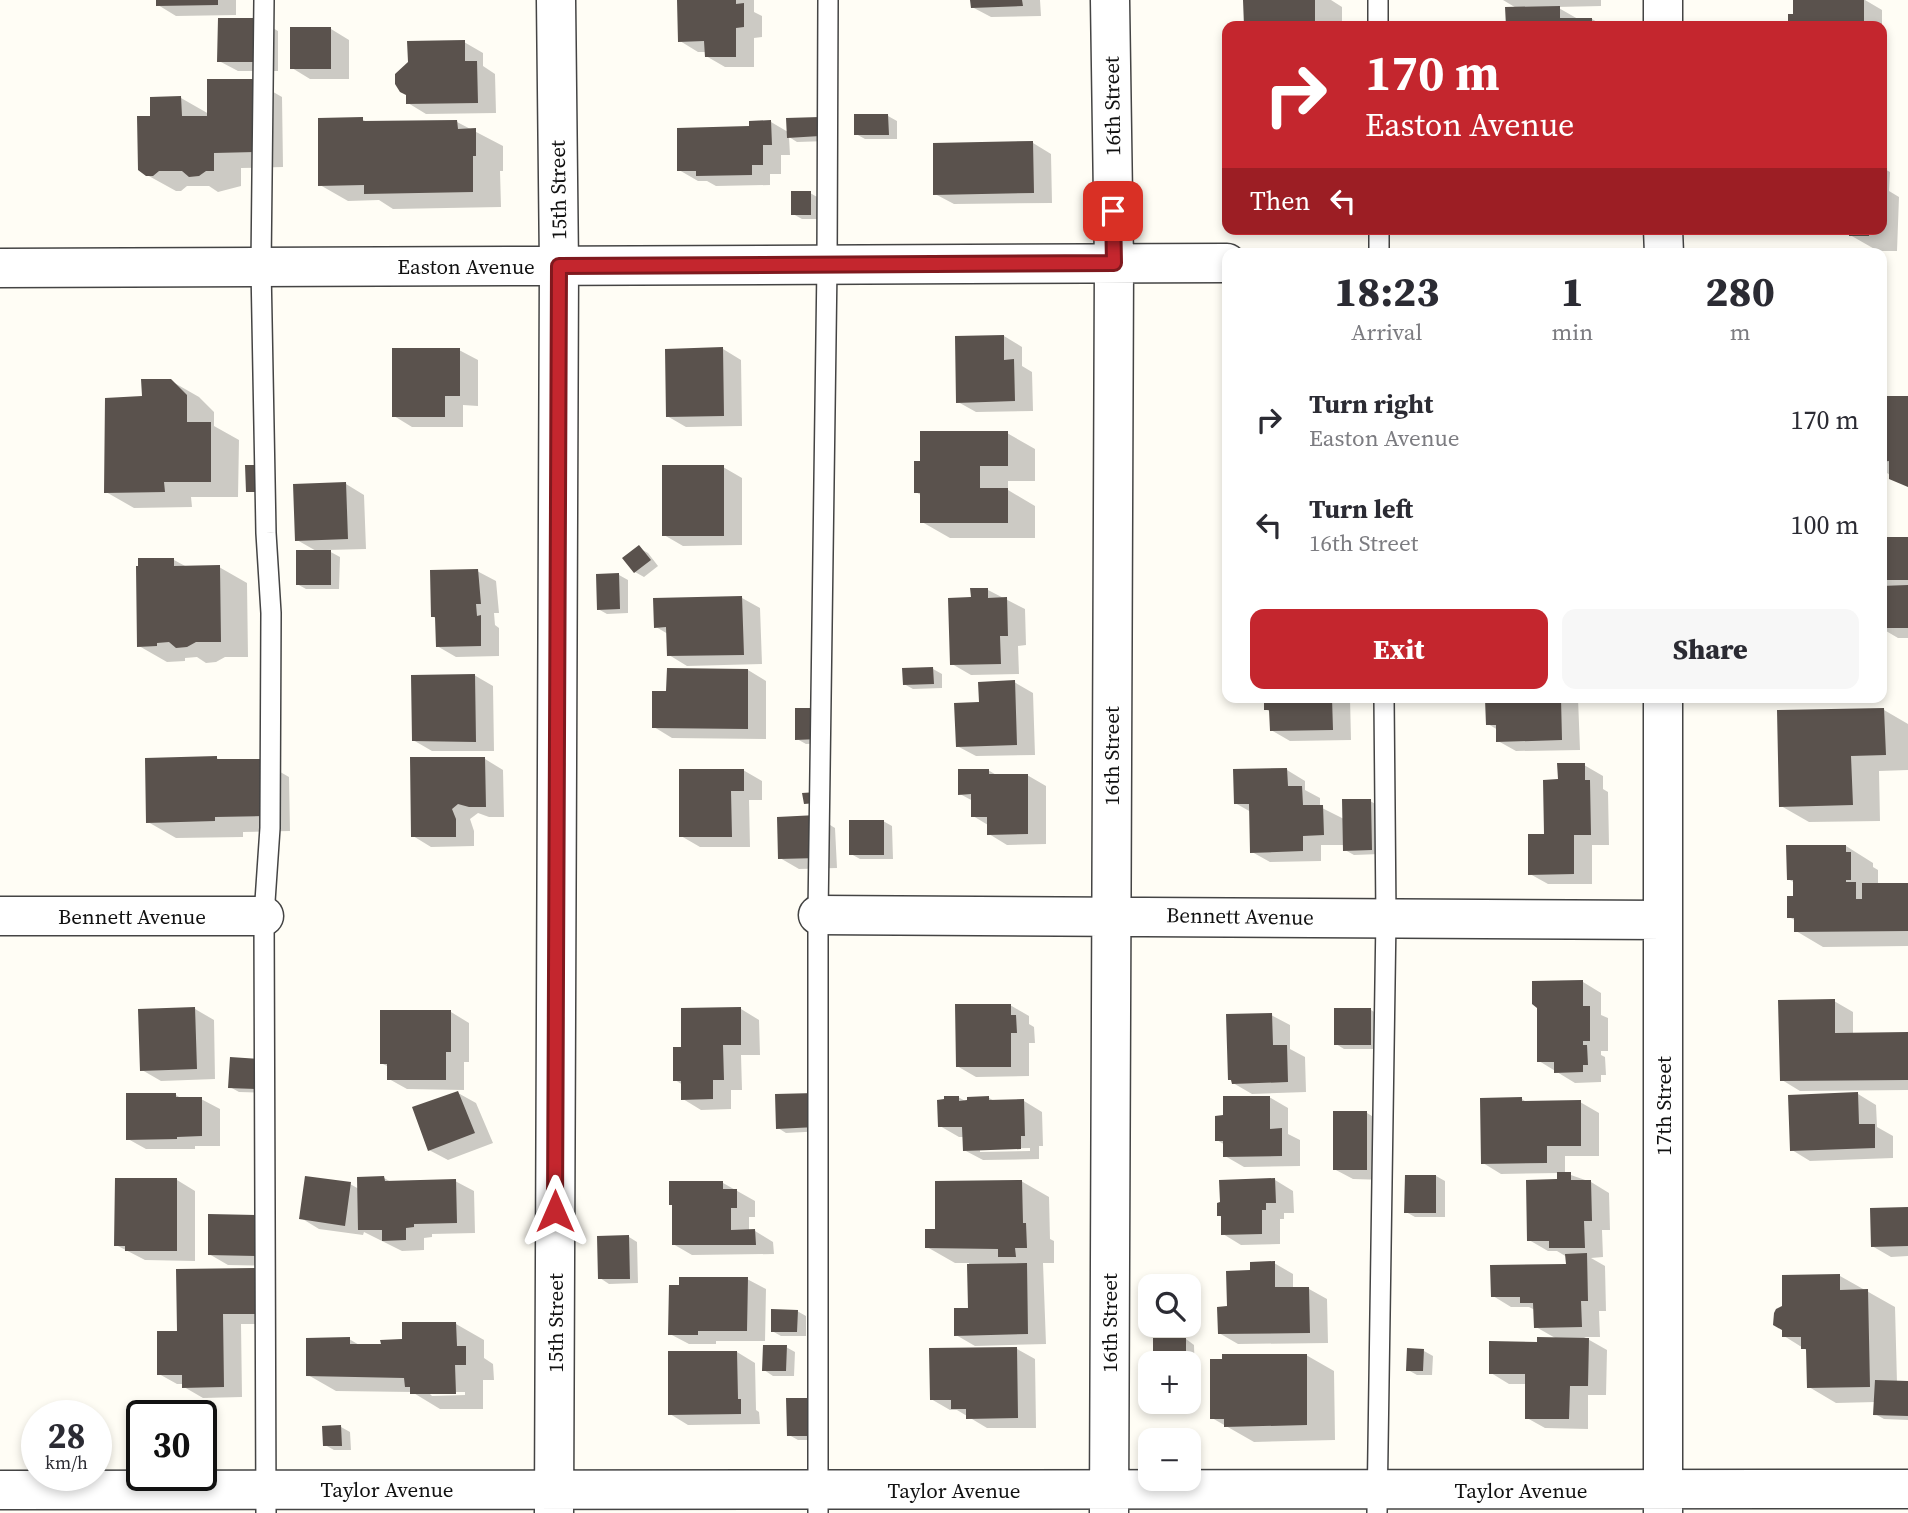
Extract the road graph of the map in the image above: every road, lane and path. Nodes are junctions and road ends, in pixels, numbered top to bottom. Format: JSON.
{"nodes":[{"id":1,"x":264,"y":0,"type":"edge"},
{"id":2,"x":556,"y":0,"type":"edge"},
{"id":3,"x":828,"y":0,"type":"edge"},
{"id":4,"x":1111,"y":0,"type":"edge"},
{"id":5,"x":1378,"y":0,"type":"edge"},
{"id":6,"x":1663,"y":0,"type":"edge"},
{"id":7,"x":1378,"y":21,"type":"edge"},
{"id":8,"x":1663,"y":21,"type":"edge"},
{"id":9,"x":1114,"y":263,"type":"junction"},
{"id":10,"x":1222,"y":263,"type":"edge"},
{"id":11,"x":827,"y":265,"type":"junction"},
{"id":12,"x":559,"y":266,"type":"junction"},
{"id":13,"x":261,"y":267,"type":"junction"},
{"id":14,"x":0,"y":268,"type":"edge"},
{"id":15,"x":1384,"y":703,"type":"edge"},
{"id":16,"x":1663,"y":703,"type":"edge"},
{"id":17,"x":818,"y":915,"type":"junction"},
{"id":18,"x":1110,"y":915,"type":"junction"},
{"id":19,"x":0,"y":916,"type":"edge"},
{"id":20,"x":264,"y":916,"type":"junction"},
{"id":21,"x":1386,"y":917,"type":"junction"},
{"id":22,"x":1663,"y":920,"type":"junction"},
{"id":23,"x":1908,"y":1489,"type":"edge"},
{"id":24,"x":0,"y":1490,"type":"edge"},
{"id":25,"x":266,"y":1501,"type":"edge"},
{"id":26,"x":554,"y":1501,"type":"edge"},
{"id":27,"x":818,"y":1501,"type":"edge"},
{"id":28,"x":1377,"y":1501,"type":"edge"},
{"id":29,"x":1663,"y":1501,"type":"edge"},
{"id":30,"x":1109,"y":1502,"type":"edge"}],
"edges":[{"from":1,"to":13,"type":"lane"},
{"from":2,"to":12,"type":"street","name":"15th Street"},
{"from":3,"to":11,"type":"lane"},
{"from":4,"to":9,"type":"street","name":"16th Street"},
{"from":5,"to":7,"type":"lane"},
{"from":6,"to":8,"type":"street"},
{"from":9,"to":10,"type":"street","name":"Easton Avenue"},
{"from":9,"to":11,"type":"street","name":"Easton Avenue"},
{"from":9,"to":18,"type":"street","name":"16th Street"},
{"from":11,"to":12,"type":"street","name":"Easton Avenue"},
{"from":11,"to":17,"type":"lane"},
{"from":12,"to":13,"type":"street","name":"Easton Avenue"},
{"from":12,"to":26,"type":"street","name":"15th Street"},
{"from":13,"to":14,"type":"street","name":"Easton Avenue"},
{"from":13,"to":20,"type":"lane"},
{"from":15,"to":21,"type":"lane"},
{"from":16,"to":22,"type":"street","name":"17th Street"},
{"from":17,"to":18,"type":"street","name":"Bennett Avenue"},
{"from":17,"to":27,"type":"lane"},
{"from":18,"to":21,"type":"street","name":"Bennett Avenue"},
{"from":18,"to":30,"type":"street","name":"16th Street"},
{"from":19,"to":20,"type":"street","name":"Bennett Avenue"},
{"from":20,"to":25,"type":"lane"},
{"from":21,"to":22,"type":"street","name":"Bennett Avenue"},
{"from":21,"to":28,"type":"lane"},
{"from":22,"to":29,"type":"street","name":"17th Street"},
{"from":23,"to":29,"type":"street","name":"Taylor Avenue"},
{"from":24,"to":25,"type":"street","name":"Taylor Avenue"},
{"from":25,"to":26,"type":"street","name":"Taylor Avenue"},
{"from":26,"to":27,"type":"street","name":"Taylor Avenue"},
{"from":27,"to":30,"type":"street","name":"Taylor Avenue"},
{"from":28,"to":29,"type":"street","name":"Taylor Avenue"},
{"from":28,"to":30,"type":"street","name":"Taylor Avenue"}]}
